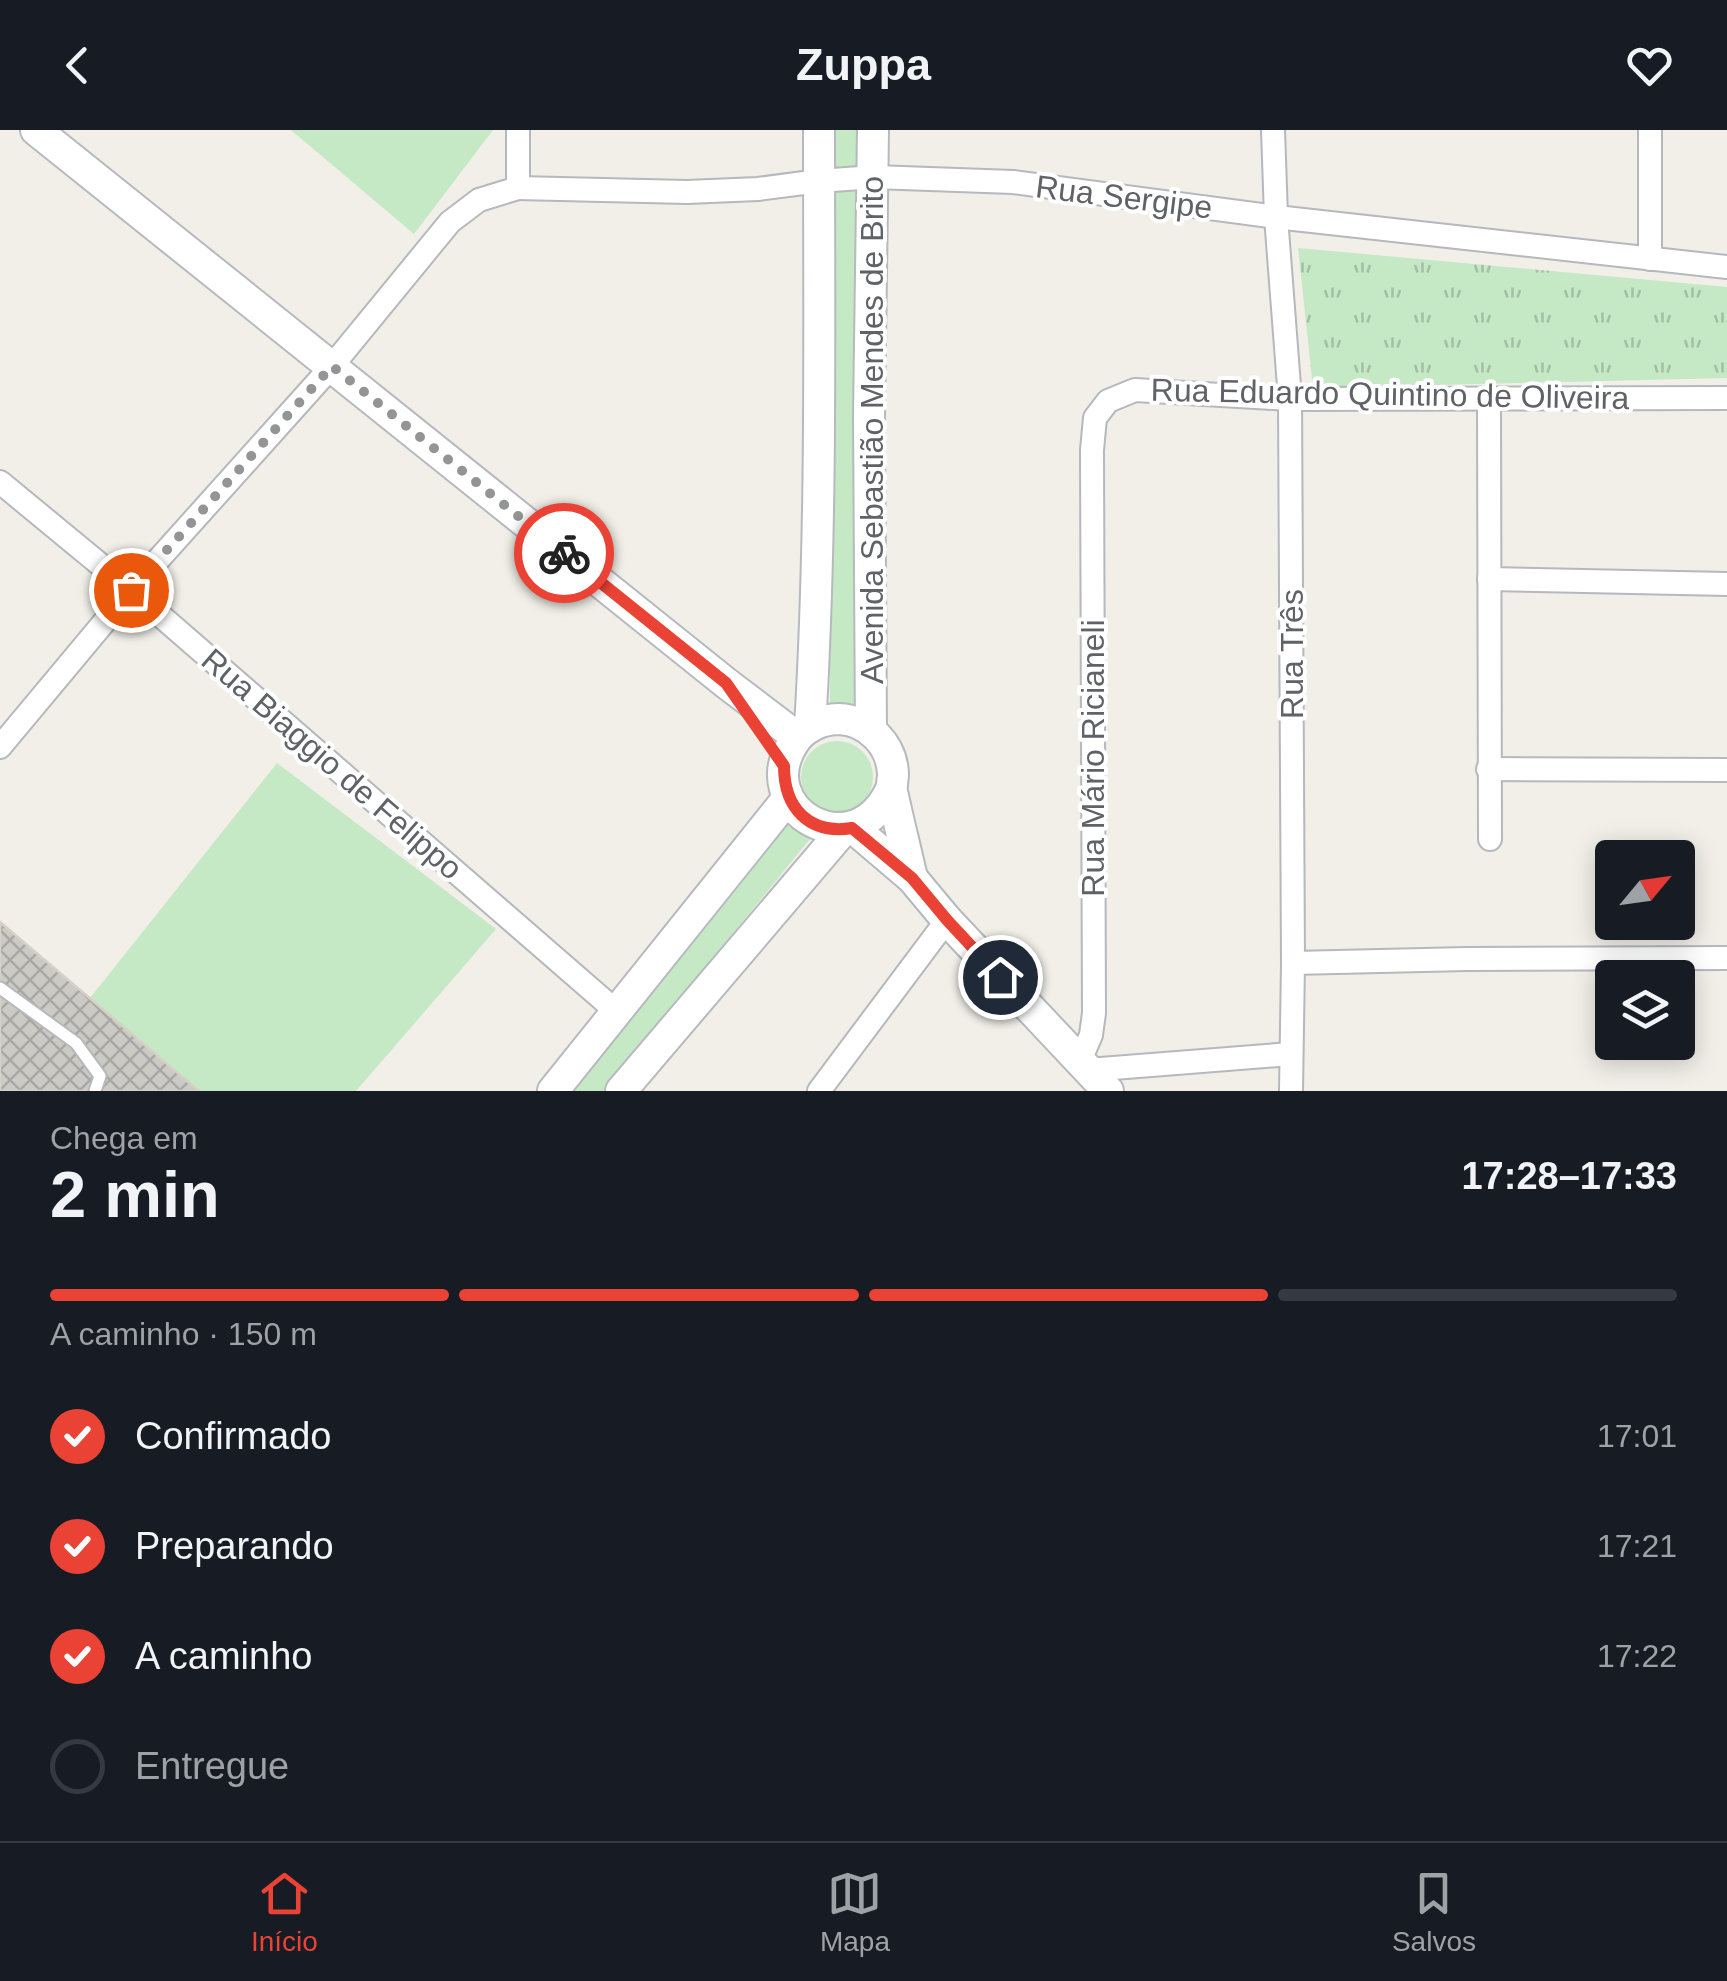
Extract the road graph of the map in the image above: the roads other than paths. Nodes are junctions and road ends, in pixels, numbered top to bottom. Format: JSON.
{"nodes":[{"id":1,"x":36,"y":130,"type":"edge"},
{"id":2,"x":518,"y":130,"type":"edge"},
{"id":3,"x":819,"y":130,"type":"edge"},
{"id":4,"x":874,"y":130,"type":"edge"},
{"id":5,"x":1273,"y":130,"type":"edge"},
{"id":6,"x":1650,"y":130,"type":"edge"},
{"id":7,"x":874,"y":178,"type":"junction"},
{"id":8,"x":819,"y":180,"type":"junction"},
{"id":9,"x":518,"y":188,"type":"junction"},
{"id":10,"x":1276,"y":216,"type":"junction"},
{"id":11,"x":1650,"y":259,"type":"junction"},
{"id":12,"x":1727,"y":267,"type":"edge"},
{"id":13,"x":332,"y":366,"type":"junction"},
{"id":14,"x":1727,"y":398,"type":"edge"},
{"id":15,"x":1488,"y":399,"type":"junction"},
{"id":16,"x":1290,"y":400,"type":"junction"},
{"id":17,"x":1092,"y":450,"type":"joint"},
{"id":18,"x":0,"y":482,"type":"edge"},
{"id":19,"x":1489,"y":579,"type":"junction"},
{"id":20,"x":1727,"y":584,"type":"edge"},
{"id":21,"x":131,"y":590,"type":"junction"},
{"id":22,"x":726,"y":683,"type":"junction"},
{"id":23,"x":871,"y":731,"type":"junction"},
{"id":24,"x":804,"y":732,"type":"junction"},
{"id":25,"x":0,"y":747,"type":"edge"},
{"id":26,"x":784,"y":766,"type":"junction"},
{"id":27,"x":1488,"y":769,"type":"junction"},
{"id":28,"x":1727,"y":770,"type":"edge"},
{"id":29,"x":891,"y":789,"type":"junction"},
{"id":30,"x":788,"y":798,"type":"junction"},
{"id":31,"x":848,"y":828,"type":"junction"},
{"id":32,"x":1490,"y":839,"type":"dead end"},
{"id":33,"x":912,"y":878,"type":"junction"},
{"id":34,"x":947,"y":920,"type":"junction"},
{"id":35,"x":1727,"y":958,"type":"edge"},
{"id":36,"x":1293,"y":962,"type":"junction"},
{"id":37,"x":0,"y":988,"type":"edge"},
{"id":38,"x":616,"y":1011,"type":"junction"},
{"id":39,"x":1291,"y":1054,"type":"junction"},
{"id":40,"x":1092,"y":1075,"type":"edge"},
{"id":41,"x":94,"y":1091,"type":"edge"},
{"id":42,"x":553,"y":1091,"type":"edge"},
{"id":43,"x":621,"y":1091,"type":"edge"},
{"id":44,"x":819,"y":1091,"type":"edge"},
{"id":45,"x":1291,"y":1091,"type":"edge"}],
"edges":[{"from":1,"to":13,"type":"main road"},
{"from":2,"to":9,"type":"street"},
{"from":3,"to":8,"type":"main road","name":"Avenida Sebastião Mendes de Brito"},
{"from":4,"to":7,"type":"main road","name":"Avenida Sebastião Mendes de Brito"},
{"from":5,"to":10,"type":"street","name":"Rua Três"},
{"from":6,"to":11,"type":"street"},
{"from":7,"to":8,"type":"street","name":"Rua Sergipe"},
{"from":7,"to":10,"type":"street","name":"Rua Sergipe"},
{"from":7,"to":23,"type":"main road","name":"Avenida Sebastião Mendes de Brito"},
{"from":8,"to":9,"type":"street","name":"Rua Sergipe"},
{"from":8,"to":24,"type":"main road","name":"Avenida Sebastião Mendes de Brito"},
{"from":9,"to":13,"type":"street"},
{"from":10,"to":11,"type":"street","name":"Rua Sergipe"},
{"from":10,"to":16,"type":"street","name":"Rua Três"},
{"from":11,"to":12,"type":"street","name":"Rua Sergipe"},
{"from":13,"to":21,"type":"street"},
{"from":13,"to":22,"type":"main road"},
{"from":14,"to":15,"type":"street","name":"Rua Eduardo Quintino de Oliveira"},
{"from":15,"to":16,"type":"street","name":"Rua Eduardo Quintino de Oliveira"},
{"from":15,"to":19,"type":"street"},
{"from":16,"to":17,"type":"street","name":"Rua Eduardo Quintino de Oliveira"},
{"from":16,"to":36,"type":"street","name":"Rua Três"},
{"from":17,"to":40,"type":"street","name":"Rua Mário Ricianeli"},
{"from":18,"to":21,"type":"street","name":"Rua Biaggio de Felippo"},
{"from":19,"to":20,"type":"street"},
{"from":19,"to":27,"type":"street"},
{"from":21,"to":25,"type":"street"},
{"from":21,"to":38,"type":"street","name":"Rua Biaggio de Felippo"},
{"from":22,"to":24,"type":"main road"},
{"from":22,"to":26,"type":"main road"},
{"from":23,"to":24,"type":"main road"},
{"from":23,"to":29,"type":"main road"},
{"from":24,"to":26,"type":"main road"},
{"from":26,"to":30,"type":"main road"},
{"from":27,"to":28,"type":"street"},
{"from":27,"to":32,"type":"street"},
{"from":29,"to":31,"type":"main road"},
{"from":29,"to":33,"type":"main road"},
{"from":30,"to":31,"type":"main road"},
{"from":30,"to":38,"type":"main road"},
{"from":31,"to":33,"type":"main road"},
{"from":31,"to":43,"type":"main road"},
{"from":33,"to":34,"type":"main road"},
{"from":34,"to":40,"type":"main road"},
{"from":34,"to":44,"type":"street"},
{"from":35,"to":36,"type":"street"},
{"from":36,"to":39,"type":"street","name":"Rua Três"},
{"from":37,"to":41,"type":"lane"},
{"from":38,"to":42,"type":"main road"},
{"from":39,"to":40,"type":"street"},
{"from":39,"to":45,"type":"street","name":"Rua Três"}]}
